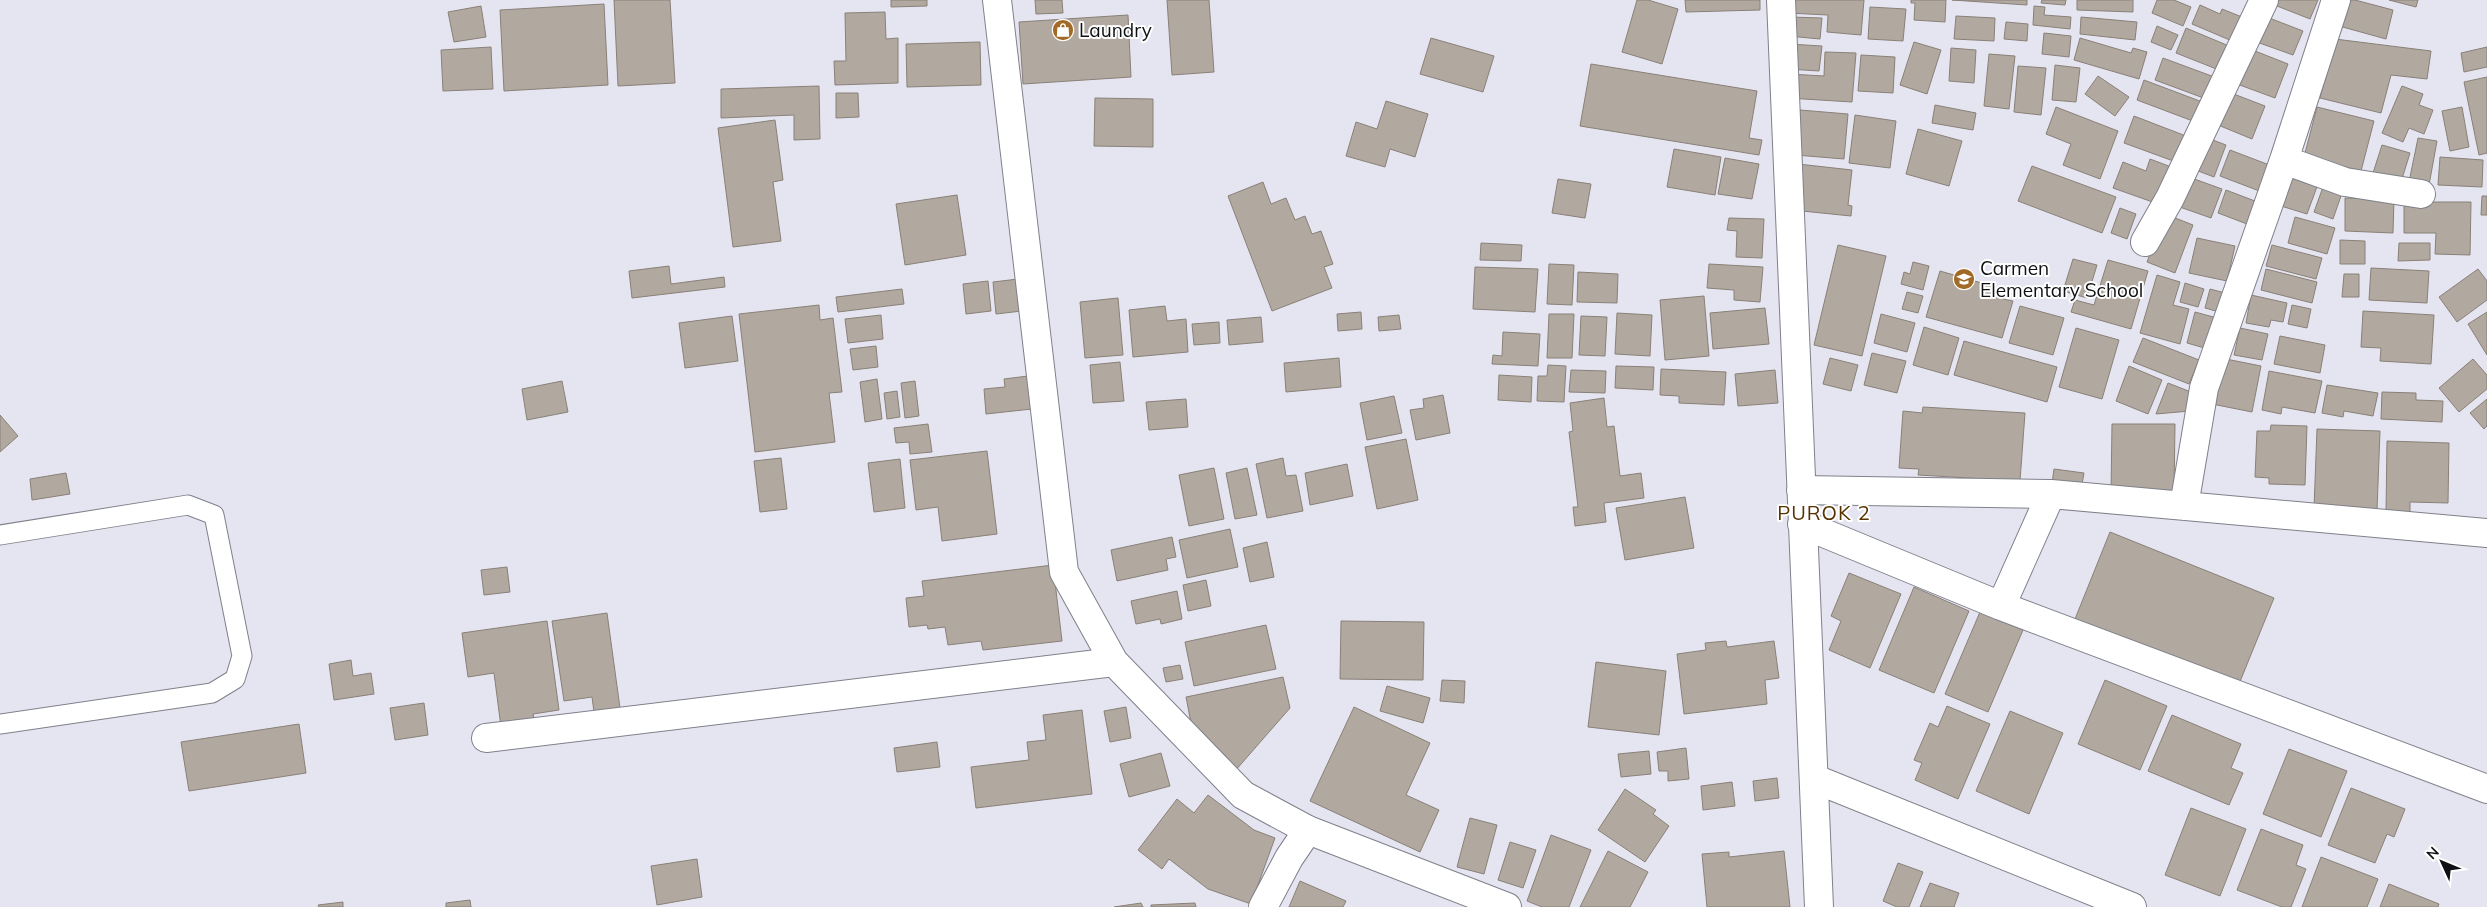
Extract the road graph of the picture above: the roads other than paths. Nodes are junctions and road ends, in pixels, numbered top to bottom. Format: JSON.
{"nodes":[{"id":1,"x":997,"y":0,"type":"edge"},
{"id":2,"x":1781,"y":0,"type":"edge"},
{"id":3,"x":2264,"y":0,"type":"edge"},
{"id":4,"x":2336,"y":0,"type":"edge"},
{"id":5,"x":2284,"y":160,"type":"junction"},
{"id":6,"x":2421,"y":194,"type":"dead end"},
{"id":7,"x":2144,"y":242,"type":"dead end"},
{"id":8,"x":1801,"y":490,"type":"junction"},
{"id":9,"x":2051,"y":494,"type":"junction"},
{"id":10,"x":2184,"y":506,"type":"junction"},
{"id":11,"x":1802,"y":524,"type":"junction"},
{"id":12,"x":2487,"y":533,"type":"edge"},
{"id":13,"x":0,"y":535,"type":"edge"},
{"id":14,"x":2000,"y":606,"type":"junction"},
{"id":15,"x":1114,"y":662,"type":"junction"},
{"id":16,"x":0,"y":724,"type":"edge"},
{"id":17,"x":486,"y":738,"type":"dead end"},
{"id":18,"x":1815,"y":779,"type":"junction"},
{"id":19,"x":2487,"y":789,"type":"edge"},
{"id":20,"x":1308,"y":830,"type":"junction"},
{"id":21,"x":1263,"y":907,"type":"edge"},
{"id":22,"x":1507,"y":907,"type":"edge"},
{"id":23,"x":1819,"y":907,"type":"edge"},
{"id":24,"x":2132,"y":907,"type":"edge"}],
"edges":[{"from":1,"to":15,"type":"street"},
{"from":2,"to":8,"type":"street"},
{"from":3,"to":7,"type":"street"},
{"from":4,"to":5,"type":"street"},
{"from":5,"to":6,"type":"street"},
{"from":5,"to":10,"type":"street"},
{"from":8,"to":9,"type":"street"},
{"from":8,"to":11,"type":"street"},
{"from":9,"to":10,"type":"street"},
{"from":9,"to":14,"type":"street"},
{"from":10,"to":12,"type":"street"},
{"from":11,"to":14,"type":"street"},
{"from":11,"to":18,"type":"street"},
{"from":13,"to":16,"type":"lane"},
{"from":14,"to":19,"type":"street"},
{"from":15,"to":17,"type":"street"},
{"from":15,"to":20,"type":"street"},
{"from":18,"to":23,"type":"street"},
{"from":18,"to":24,"type":"street"},
{"from":20,"to":21,"type":"street"},
{"from":20,"to":22,"type":"street"}]}
